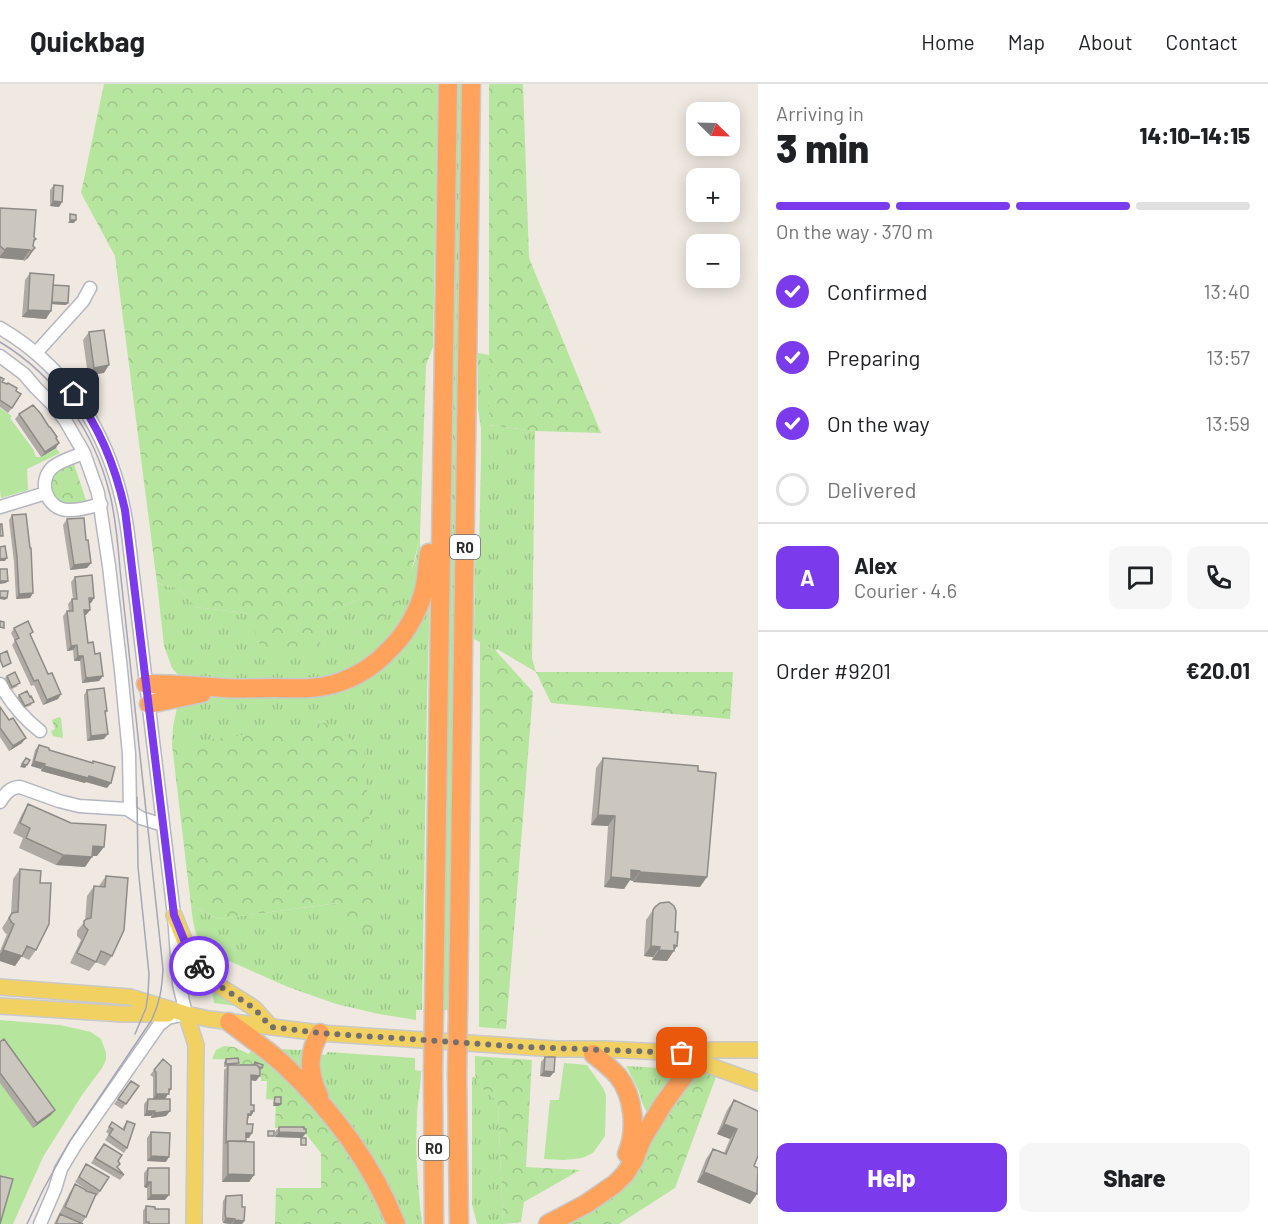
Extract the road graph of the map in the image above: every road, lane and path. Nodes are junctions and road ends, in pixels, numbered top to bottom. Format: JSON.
{"nodes":[{"id":1,"x":448,"y":84,"type":"edge"},
{"id":2,"x":471,"y":84,"type":"edge"},
{"id":3,"x":90,"y":288,"type":"dead end"},
{"id":4,"x":0,"y":328,"type":"edge"},
{"id":5,"x":36,"y":353,"type":"junction"},
{"id":6,"x":0,"y":356,"type":"edge"},
{"id":7,"x":84,"y":453,"type":"junction"},
{"id":8,"x":46,"y":493,"type":"junction"},
{"id":9,"x":101,"y":504,"type":"junction"},
{"id":10,"x":0,"y":507,"type":"edge"},
{"id":11,"x":440,"y":533,"type":"junction"},
{"id":12,"x":0,"y":684,"type":"edge"},
{"id":13,"x":146,"y":684,"type":"junction"},
{"id":14,"x":228,"y":688,"type":"junction"},
{"id":15,"x":148,"y":704,"type":"junction"},
{"id":16,"x":40,"y":732,"type":"dead end"},
{"id":17,"x":0,"y":802,"type":"edge"},
{"id":18,"x":130,"y":810,"type":"junction"},
{"id":19,"x":163,"y":825,"type":"junction"},
{"id":20,"x":174,"y":915,"type":"junction"},
{"id":21,"x":0,"y":987,"type":"edge"},
{"id":22,"x":0,"y":1006,"type":"edge"},
{"id":23,"x":186,"y":1014,"type":"junction"},
{"id":24,"x":229,"y":1022,"type":"junction"},
{"id":25,"x":271,"y":1027,"type":"junction"},
{"id":26,"x":320,"y":1033,"type":"junction"},
{"id":27,"x":556,"y":1048,"type":"junction"},
{"id":28,"x":756,"y":1050,"type":"edge"},
{"id":29,"x":593,"y":1054,"type":"junction"},
{"id":30,"x":694,"y":1061,"type":"junction"},
{"id":31,"x":752,"y":1081,"type":"edge"},
{"id":32,"x":322,"y":1103,"type":"junction"},
{"id":33,"x":458,"y":1119,"type":"junction"},
{"id":34,"x":40,"y":1224,"type":"edge"},
{"id":35,"x":194,"y":1224,"type":"edge"},
{"id":36,"x":396,"y":1224,"type":"edge"},
{"id":37,"x":435,"y":1224,"type":"edge"},
{"id":38,"x":459,"y":1224,"type":"edge"},
{"id":39,"x":473,"y":1224,"type":"edge"},
{"id":40,"x":535,"y":1224,"type":"edge"},
{"id":41,"x":548,"y":1224,"type":"edge"}],
"edges":[{"from":1,"to":11,"type":"highway","number":"R0"},
{"from":2,"to":33,"type":"highway","number":"R0","bridge":true},
{"from":3,"to":5,"type":"street"},
{"from":4,"to":5,"type":"street"},
{"from":5,"to":13,"type":"street"},
{"from":6,"to":7,"type":"street"},
{"from":7,"to":8,"type":"street"},
{"from":7,"to":9,"type":"street"},
{"from":8,"to":9,"type":"street"},
{"from":8,"to":10,"type":"street"},
{"from":9,"to":18,"type":"street"},
{"from":11,"to":14,"type":"highway"},
{"from":11,"to":37,"type":"highway","number":"R0","bridge":true},
{"from":12,"to":16,"type":"street"},
{"from":13,"to":14,"type":"highway"},
{"from":13,"to":15,"type":"street"},
{"from":14,"to":15,"type":"highway"},
{"from":15,"to":19,"type":"street"},
{"from":17,"to":18,"type":"street"},
{"from":18,"to":19,"type":"street"},
{"from":19,"to":20,"type":"street"},
{"from":20,"to":23,"type":"street"},
{"from":20,"to":25,"type":"main road"},
{"from":21,"to":23,"type":"main road"},
{"from":22,"to":23,"type":"main road"},
{"from":23,"to":24,"type":"main road"},
{"from":23,"to":34,"type":"street"},
{"from":23,"to":35,"type":"main road"},
{"from":24,"to":25,"type":"main road"},
{"from":24,"to":32,"type":"highway"},
{"from":25,"to":26,"type":"main road"},
{"from":26,"to":27,"type":"main road"},
{"from":26,"to":32,"type":"highway"},
{"from":27,"to":29,"type":"main road"},
{"from":27,"to":30,"type":"main road"},
{"from":28,"to":30,"type":"main road"},
{"from":28,"to":31,"type":"main road"},
{"from":29,"to":30,"type":"main road"},
{"from":29,"to":40,"type":"highway"},
{"from":30,"to":31,"type":"main road"},
{"from":30,"to":41,"type":"highway"},
{"from":32,"to":36,"type":"highway"},
{"from":33,"to":38,"type":"highway","number":"R0"},
{"from":33,"to":39,"type":"highway"}]}
